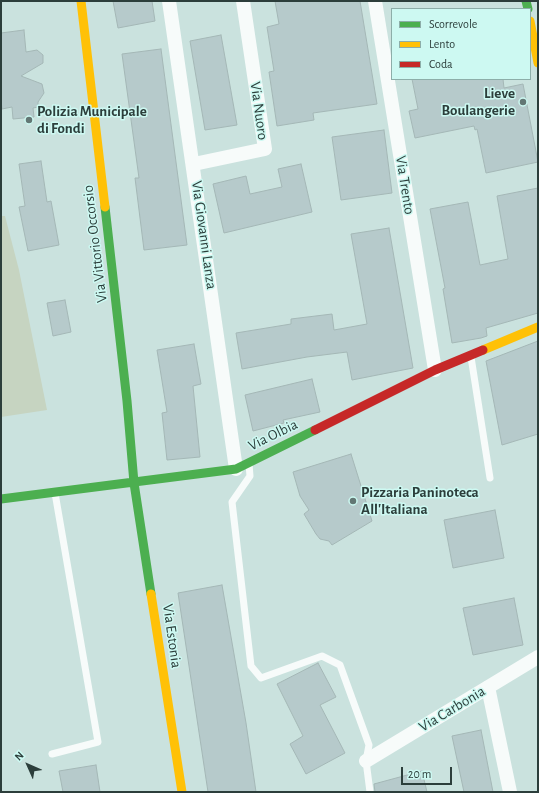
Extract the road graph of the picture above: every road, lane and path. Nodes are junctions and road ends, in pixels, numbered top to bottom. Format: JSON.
{"nodes":[{"id":1,"x":81,"y":1,"type":"edge"},
{"id":2,"x":169,"y":1,"type":"edge"},
{"id":3,"x":243,"y":1,"type":"edge"},
{"id":4,"x":375,"y":1,"type":"edge"},
{"id":5,"x":531,"y":27,"type":"edge"},
{"id":6,"x":538,"y":63,"type":"edge"},
{"id":7,"x":194,"y":164,"type":"junction"},
{"id":8,"x":538,"y":327,"type":"edge"},
{"id":9,"x":470,"y":355,"type":"junction"},
{"id":10,"x":435,"y":370,"type":"junction"},
{"id":11,"x":485,"y":451,"type":"junction"},
{"id":12,"x":477,"y":452,"type":"dead end"},
{"id":13,"x":243,"y":465,"type":"junction"},
{"id":14,"x":490,"y":478,"type":"dead end"},
{"id":15,"x":134,"y":483,"type":"junction"},
{"id":16,"x":55,"y":492,"type":"junction"},
{"id":17,"x":1,"y":500,"type":"edge"},
{"id":18,"x":538,"y":657,"type":"edge"},
{"id":19,"x":488,"y":688,"type":"junction"},
{"id":20,"x":52,"y":754,"type":"dead end"},
{"id":21,"x":366,"y":761,"type":"junction"},
{"id":22,"x":182,"y":792,"type":"edge"},
{"id":23,"x":370,"y":792,"type":"edge"},
{"id":24,"x":510,"y":792,"type":"edge"}],
"edges":[{"from":1,"to":15,"type":"street","name":"Via Vittorio Occorsio"},
{"from":2,"to":7,"type":"street","name":"Via Giovanni Lanza"},
{"from":3,"to":7,"type":"street","name":"Via Nuoro"},
{"from":4,"to":10,"type":"street","name":"Via Trento"},
{"from":5,"to":6,"type":"street"},
{"from":7,"to":13,"type":"street","name":"Via Giovanni Lanza"},
{"from":8,"to":9,"type":"street","name":"Via Olbia"},
{"from":9,"to":10,"type":"street","name":"Via Olbia"},
{"from":9,"to":11,"type":"lane"},
{"from":10,"to":13,"type":"street","name":"Via Olbia"},
{"from":11,"to":12,"type":"lane"},
{"from":11,"to":14,"type":"lane"},
{"from":13,"to":15,"type":"street","name":"Via Olbia"},
{"from":13,"to":21,"type":"lane"},
{"from":15,"to":16,"type":"street","name":"Via Olbia"},
{"from":15,"to":22,"type":"street","name":"Via Estonia"},
{"from":16,"to":17,"type":"street","name":"Via Olbia"},
{"from":16,"to":20,"type":"lane"},
{"from":18,"to":19,"type":"street","name":"Via Carbonia"},
{"from":19,"to":21,"type":"street","name":"Via Carbonia"},
{"from":19,"to":24,"type":"street"},
{"from":21,"to":23,"type":"lane"}]}
